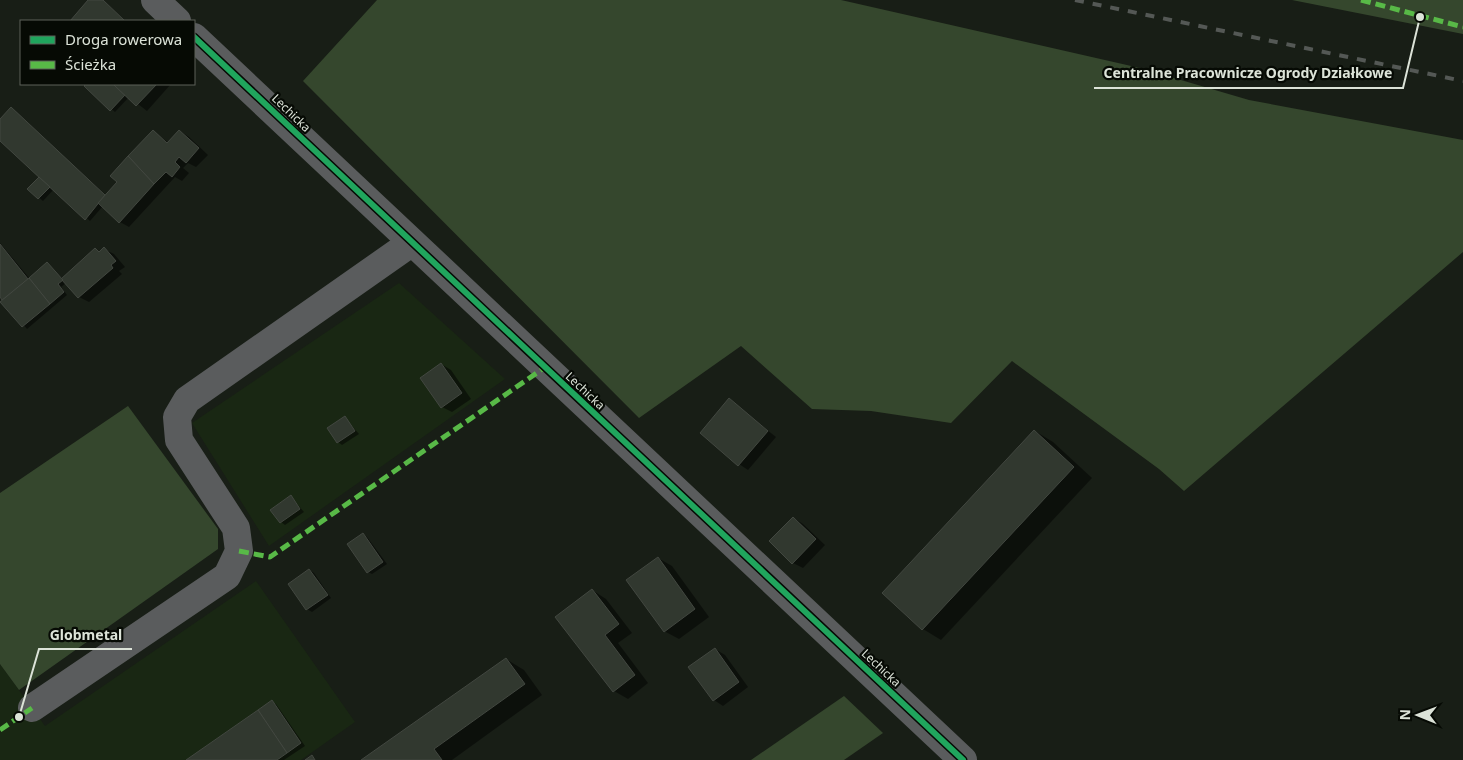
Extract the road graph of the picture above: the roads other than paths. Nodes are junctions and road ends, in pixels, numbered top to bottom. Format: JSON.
{"nodes":[{"id":1,"x":155,"y":0,"type":"edge"},
{"id":2,"x":176,"y":20,"type":"edge"},
{"id":3,"x":195,"y":38,"type":"edge"},
{"id":4,"x":411,"y":243,"type":"junction"},
{"id":5,"x":32,"y":708,"type":"dead end"},
{"id":6,"x":964,"y":760,"type":"edge"}],
"edges":[{"from":1,"to":2,"type":"street"},
{"from":3,"to":4,"type":"street","name":"Lechicka"},
{"from":4,"to":5,"type":"street"},
{"from":4,"to":6,"type":"street","name":"Lechicka"}]}
